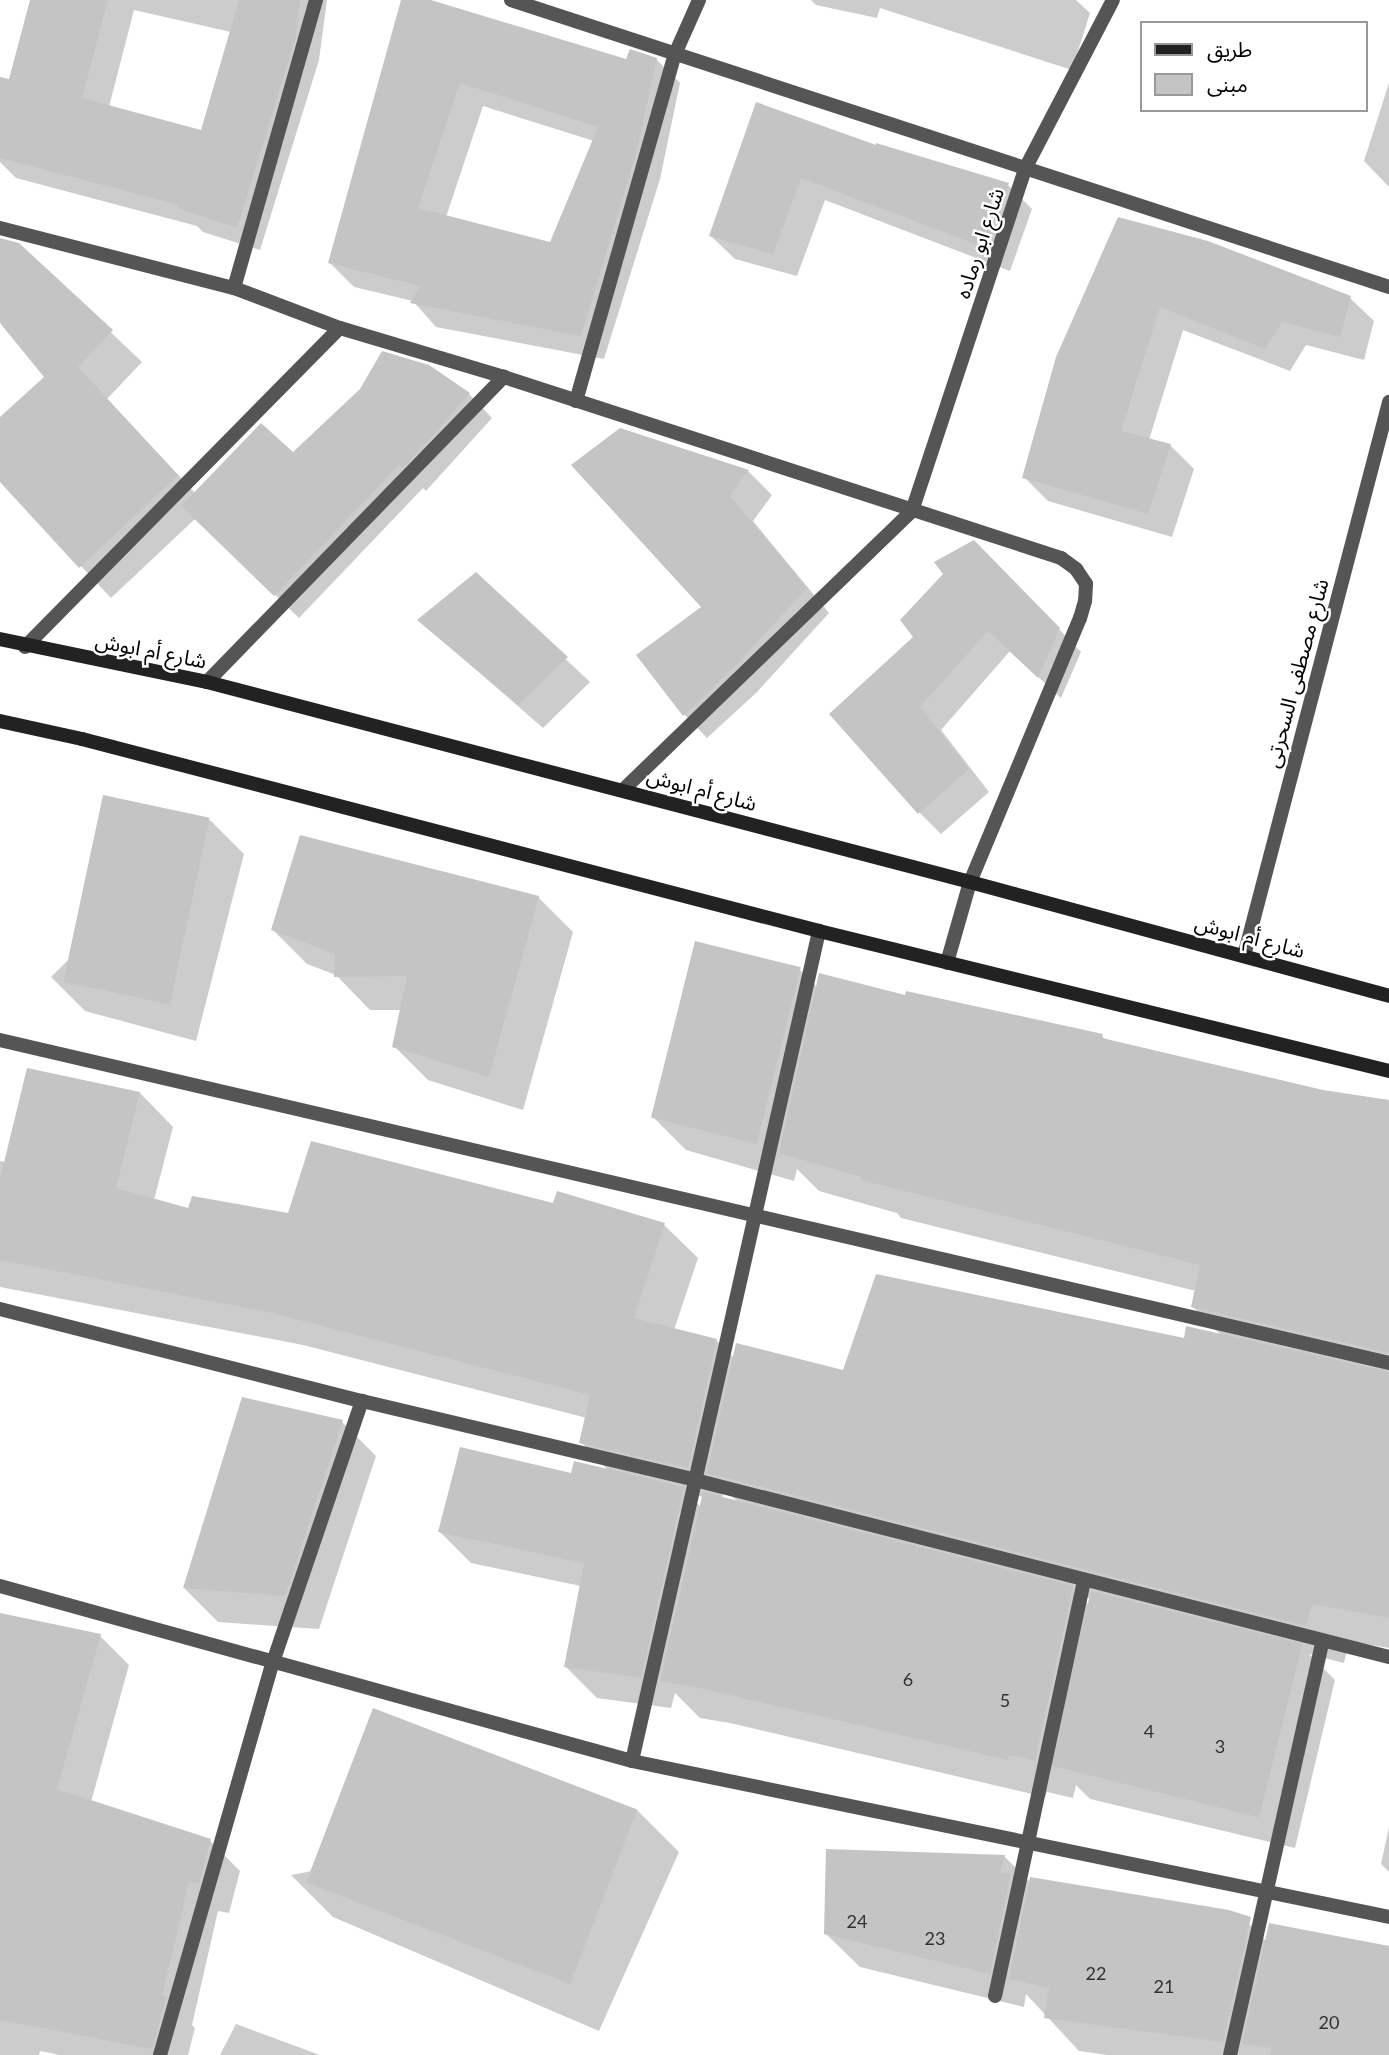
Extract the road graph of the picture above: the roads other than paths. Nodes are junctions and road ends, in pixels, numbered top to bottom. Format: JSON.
{"nodes":[{"id":1,"x":316,"y":0,"type":"edge"},
{"id":2,"x":511,"y":0,"type":"edge"},
{"id":3,"x":699,"y":0,"type":"edge"},
{"id":4,"x":1113,"y":0,"type":"edge"},
{"id":5,"x":676,"y":54,"type":"junction"},
{"id":6,"x":1026,"y":167,"type":"junction"},
{"id":7,"x":0,"y":228,"type":"edge"},
{"id":8,"x":1389,"y":287,"type":"edge"},
{"id":9,"x":234,"y":288,"type":"junction"},
{"id":10,"x":340,"y":328,"type":"junction"},
{"id":11,"x":504,"y":377,"type":"junction"},
{"id":12,"x":576,"y":401,"type":"junction"},
{"id":13,"x":1389,"y":402,"type":"edge"},
{"id":14,"x":912,"y":511,"type":"junction"},
{"id":15,"x":0,"y":639,"type":"edge"},
{"id":16,"x":25,"y":647,"type":"junction"},
{"id":17,"x":207,"y":682,"type":"junction"},
{"id":18,"x":0,"y":721,"type":"edge"},
{"id":19,"x":623,"y":790,"type":"junction"},
{"id":20,"x":970,"y":882,"type":"junction"},
{"id":21,"x":819,"y":931,"type":"junction"},
{"id":22,"x":1244,"y":956,"type":"junction"},
{"id":23,"x":947,"y":963,"type":"junction"},
{"id":24,"x":1389,"y":996,"type":"edge"},
{"id":25,"x":0,"y":1040,"type":"edge"},
{"id":26,"x":1389,"y":1071,"type":"edge"},
{"id":27,"x":755,"y":1217,"type":"junction"},
{"id":28,"x":0,"y":1309,"type":"edge"},
{"id":29,"x":1389,"y":1363,"type":"edge"},
{"id":30,"x":362,"y":1401,"type":"junction"},
{"id":31,"x":695,"y":1480,"type":"junction"},
{"id":32,"x":1084,"y":1580,"type":"junction"},
{"id":33,"x":0,"y":1586,"type":"edge"},
{"id":34,"x":1322,"y":1642,"type":"junction"},
{"id":35,"x":1389,"y":1657,"type":"edge"},
{"id":36,"x":273,"y":1662,"type":"junction"},
{"id":37,"x":632,"y":1761,"type":"junction"},
{"id":38,"x":1028,"y":1840,"type":"junction"},
{"id":39,"x":1269,"y":1892,"type":"junction"},
{"id":40,"x":1389,"y":1917,"type":"edge"},
{"id":41,"x":995,"y":1996,"type":"dead end"},
{"id":42,"x":160,"y":2055,"type":"edge"},
{"id":43,"x":1230,"y":2055,"type":"edge"}],
"edges":[{"from":1,"to":9,"type":"street"},
{"from":2,"to":5,"type":"street"},
{"from":3,"to":5,"type":"street"},
{"from":4,"to":6,"type":"street","name":"شارع ابو رماده"},
{"from":5,"to":6,"type":"street"},
{"from":5,"to":12,"type":"street"},
{"from":6,"to":8,"type":"street"},
{"from":6,"to":14,"type":"street","name":"شارع ابو رماده"},
{"from":7,"to":9,"type":"street"},
{"from":9,"to":10,"type":"street"},
{"from":10,"to":11,"type":"street"},
{"from":10,"to":16,"type":"street"},
{"from":11,"to":12,"type":"street"},
{"from":11,"to":17,"type":"street"},
{"from":12,"to":14,"type":"street"},
{"from":13,"to":22,"type":"street","name":"شارع مصطفى السحرتى"},
{"from":14,"to":19,"type":"street"},
{"from":14,"to":20,"type":"street"},
{"from":15,"to":16,"type":"street","name":"شارع أم ابوش"},
{"from":16,"to":17,"type":"street","name":"شارع أم ابوش"},
{"from":17,"to":19,"type":"street","name":"شارع أم ابوش"},
{"from":18,"to":21,"type":"street"},
{"from":19,"to":20,"type":"street","name":"شارع أم ابوش"},
{"from":20,"to":22,"type":"street","name":"شارع أم ابوش"},
{"from":20,"to":23,"type":"street"},
{"from":21,"to":23,"type":"street"},
{"from":21,"to":27,"type":"street"},
{"from":22,"to":24,"type":"street","name":"شارع أم ابوش"},
{"from":23,"to":26,"type":"street"},
{"from":25,"to":27,"type":"street"},
{"from":27,"to":29,"type":"street"},
{"from":27,"to":31,"type":"street"},
{"from":28,"to":30,"type":"street"},
{"from":30,"to":31,"type":"street"},
{"from":30,"to":36,"type":"street"},
{"from":31,"to":32,"type":"street"},
{"from":31,"to":37,"type":"street"},
{"from":32,"to":34,"type":"street"},
{"from":32,"to":38,"type":"street"},
{"from":33,"to":36,"type":"street"},
{"from":34,"to":35,"type":"street"},
{"from":34,"to":39,"type":"street"},
{"from":36,"to":37,"type":"street"},
{"from":36,"to":42,"type":"street"},
{"from":37,"to":38,"type":"street"},
{"from":38,"to":39,"type":"street"},
{"from":38,"to":41,"type":"street"},
{"from":39,"to":40,"type":"street"},
{"from":39,"to":43,"type":"street"}]}
